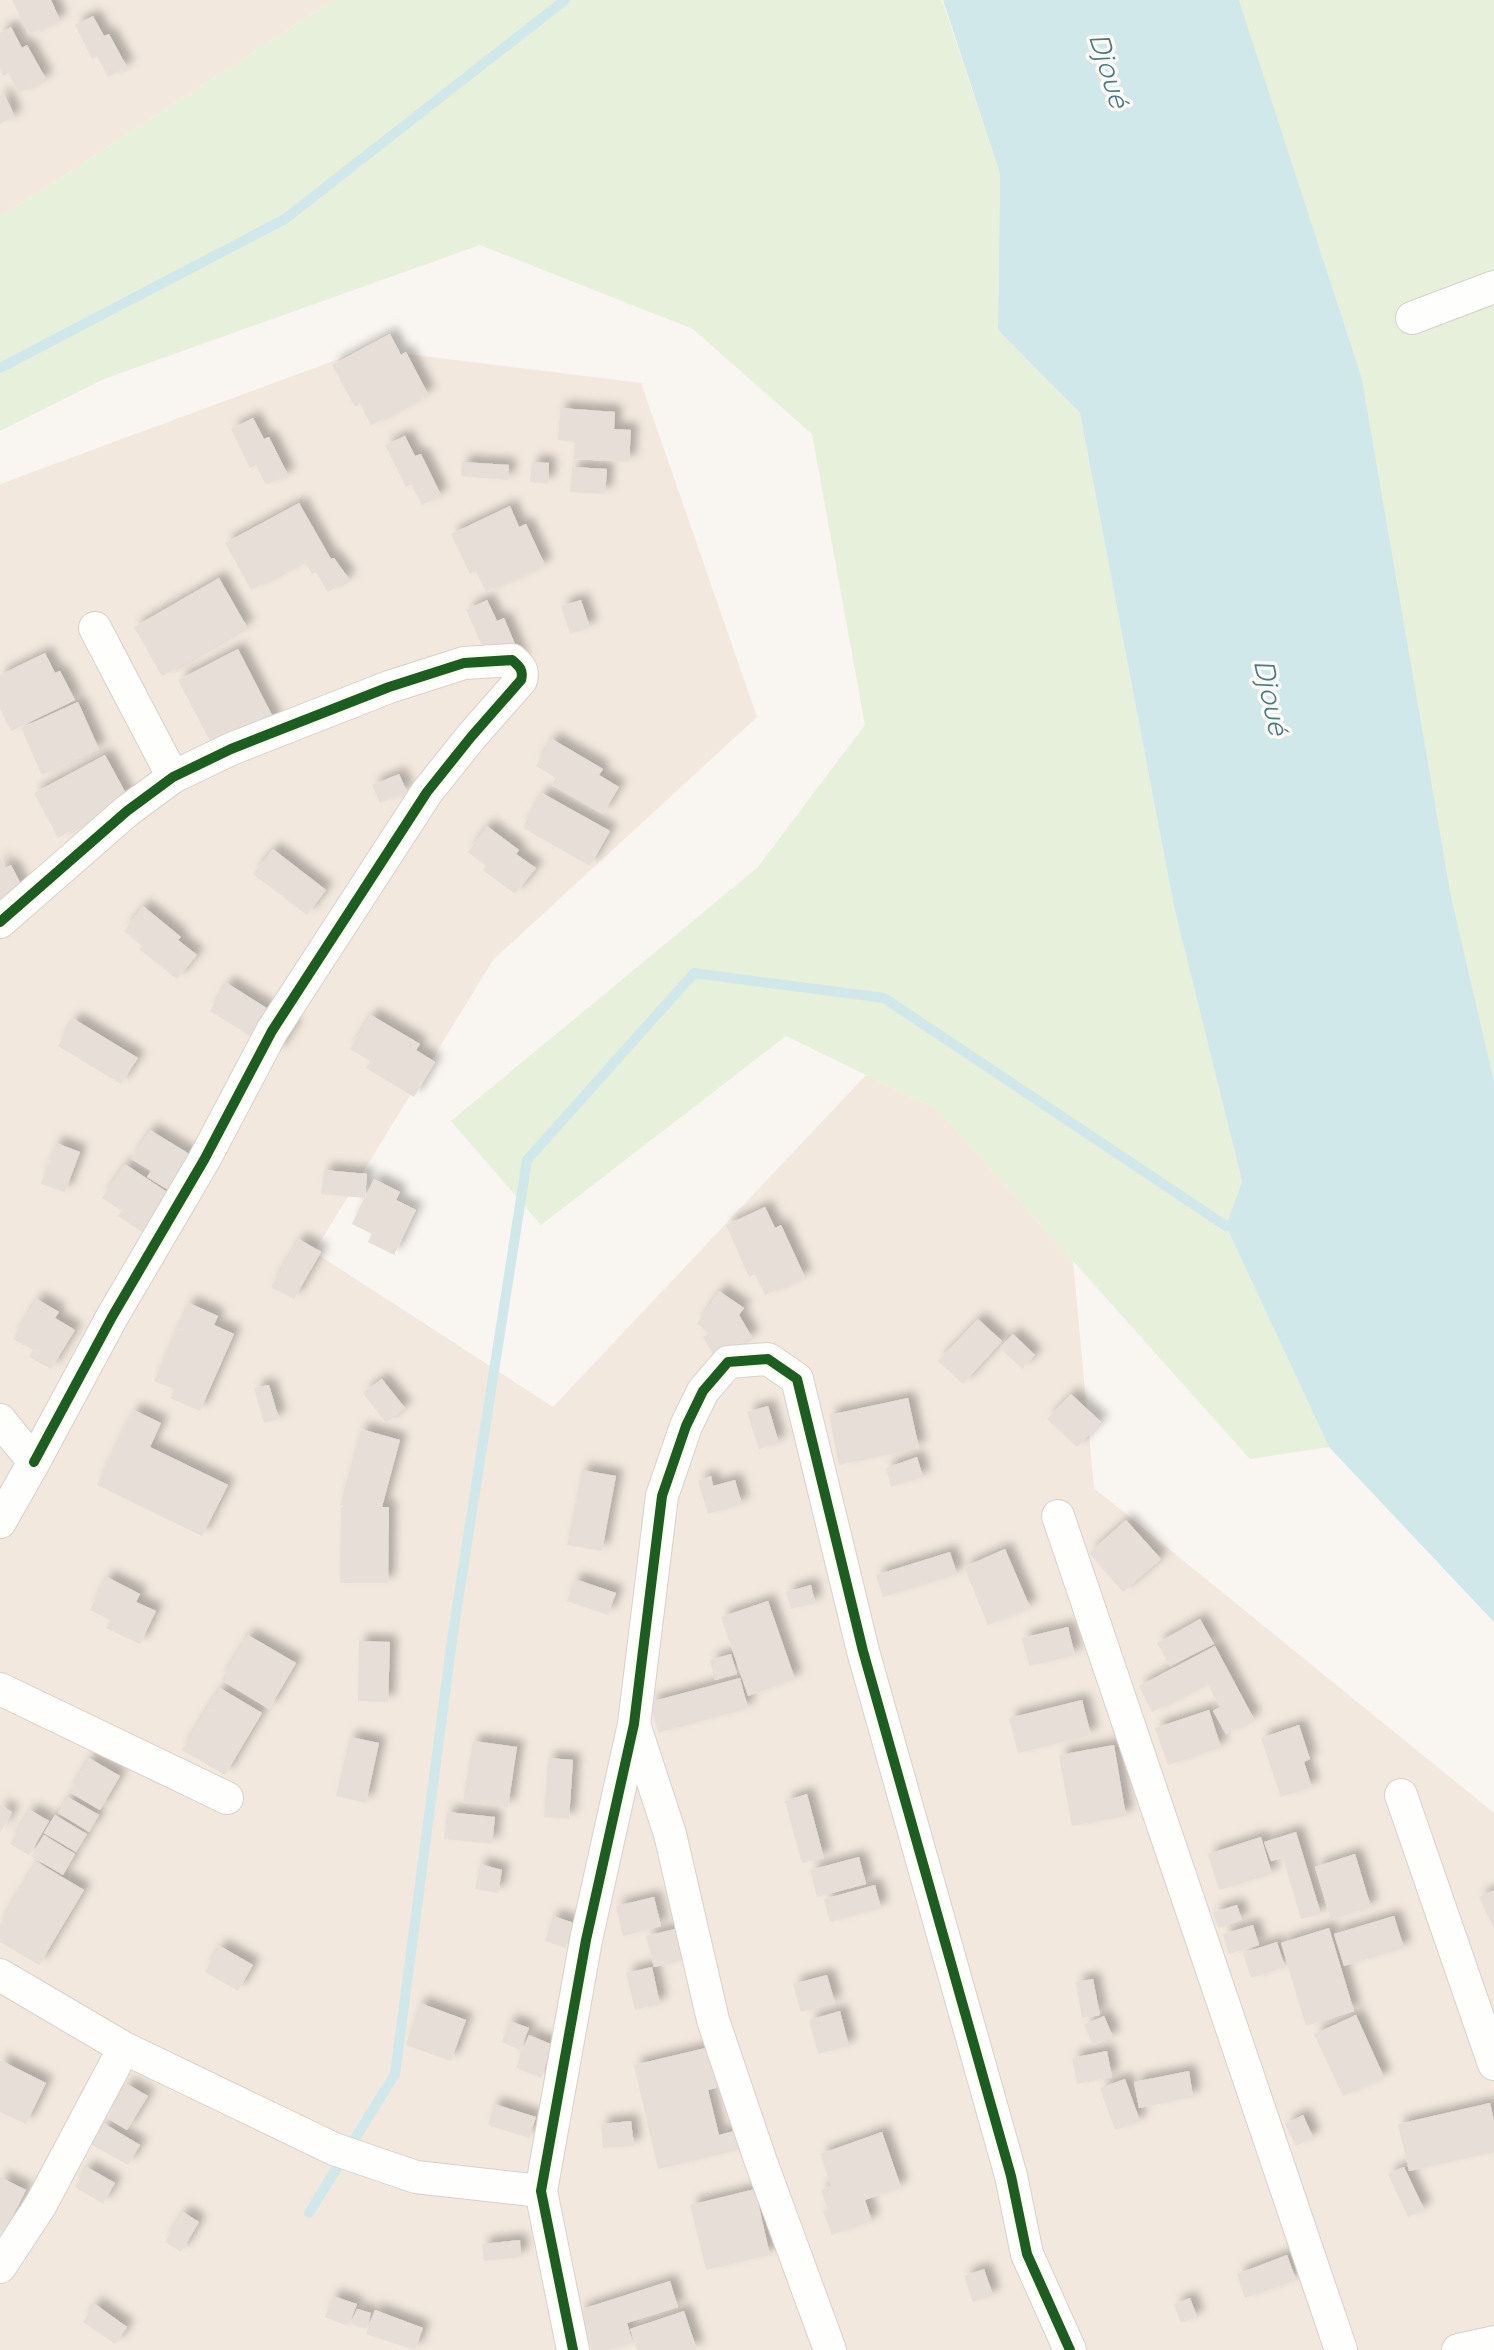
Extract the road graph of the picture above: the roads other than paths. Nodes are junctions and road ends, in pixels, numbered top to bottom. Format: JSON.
{"nodes":[{"id":1,"x":1494,"y":287,"type":"edge"},
{"id":2,"x":1412,"y":318,"type":"dead end"},
{"id":3,"x":95,"y":628,"type":"dead end"},
{"id":4,"x":173,"y":777,"type":"junction"},
{"id":5,"x":0,"y":922,"type":"edge"},
{"id":6,"x":0,"y":1420,"type":"edge"},
{"id":7,"x":34,"y":1462,"type":"junction"},
{"id":8,"x":1058,"y":1516,"type":"dead end"},
{"id":9,"x":0,"y":1522,"type":"edge"},
{"id":10,"x":0,"y":1689,"type":"edge"},
{"id":11,"x":634,"y":1724,"type":"junction"},
{"id":12,"x":1401,"y":1795,"type":"dead end"},
{"id":13,"x":227,"y":1798,"type":"dead end"},
{"id":14,"x":0,"y":1975,"type":"edge"},
{"id":15,"x":124,"y":2048,"type":"junction"},
{"id":16,"x":1494,"y":2064,"type":"edge"},
{"id":17,"x":541,"y":2191,"type":"junction"},
{"id":18,"x":0,"y":2267,"type":"edge"},
{"id":19,"x":1494,"y":2342,"type":"edge"},
{"id":20,"x":573,"y":2350,"type":"edge"},
{"id":21,"x":830,"y":2350,"type":"edge"},
{"id":22,"x":1070,"y":2350,"type":"edge"},
{"id":23,"x":1341,"y":2350,"type":"edge"},
{"id":24,"x":1458,"y":2350,"type":"edge"}],
"edges":[{"from":1,"to":2,"type":"street"},
{"from":3,"to":4,"type":"street"},
{"from":4,"to":5,"type":"street"},
{"from":4,"to":7,"type":"street"},
{"from":6,"to":7,"type":"street"},
{"from":7,"to":9,"type":"street"},
{"from":8,"to":23,"type":"street"},
{"from":10,"to":13,"type":"street"},
{"from":11,"to":17,"type":"street"},
{"from":11,"to":21,"type":"street"},
{"from":11,"to":22,"type":"street"},
{"from":12,"to":16,"type":"street"},
{"from":14,"to":15,"type":"street"},
{"from":15,"to":17,"type":"street"},
{"from":15,"to":18,"type":"street"},
{"from":17,"to":20,"type":"street"},
{"from":19,"to":24,"type":"street"}]}
